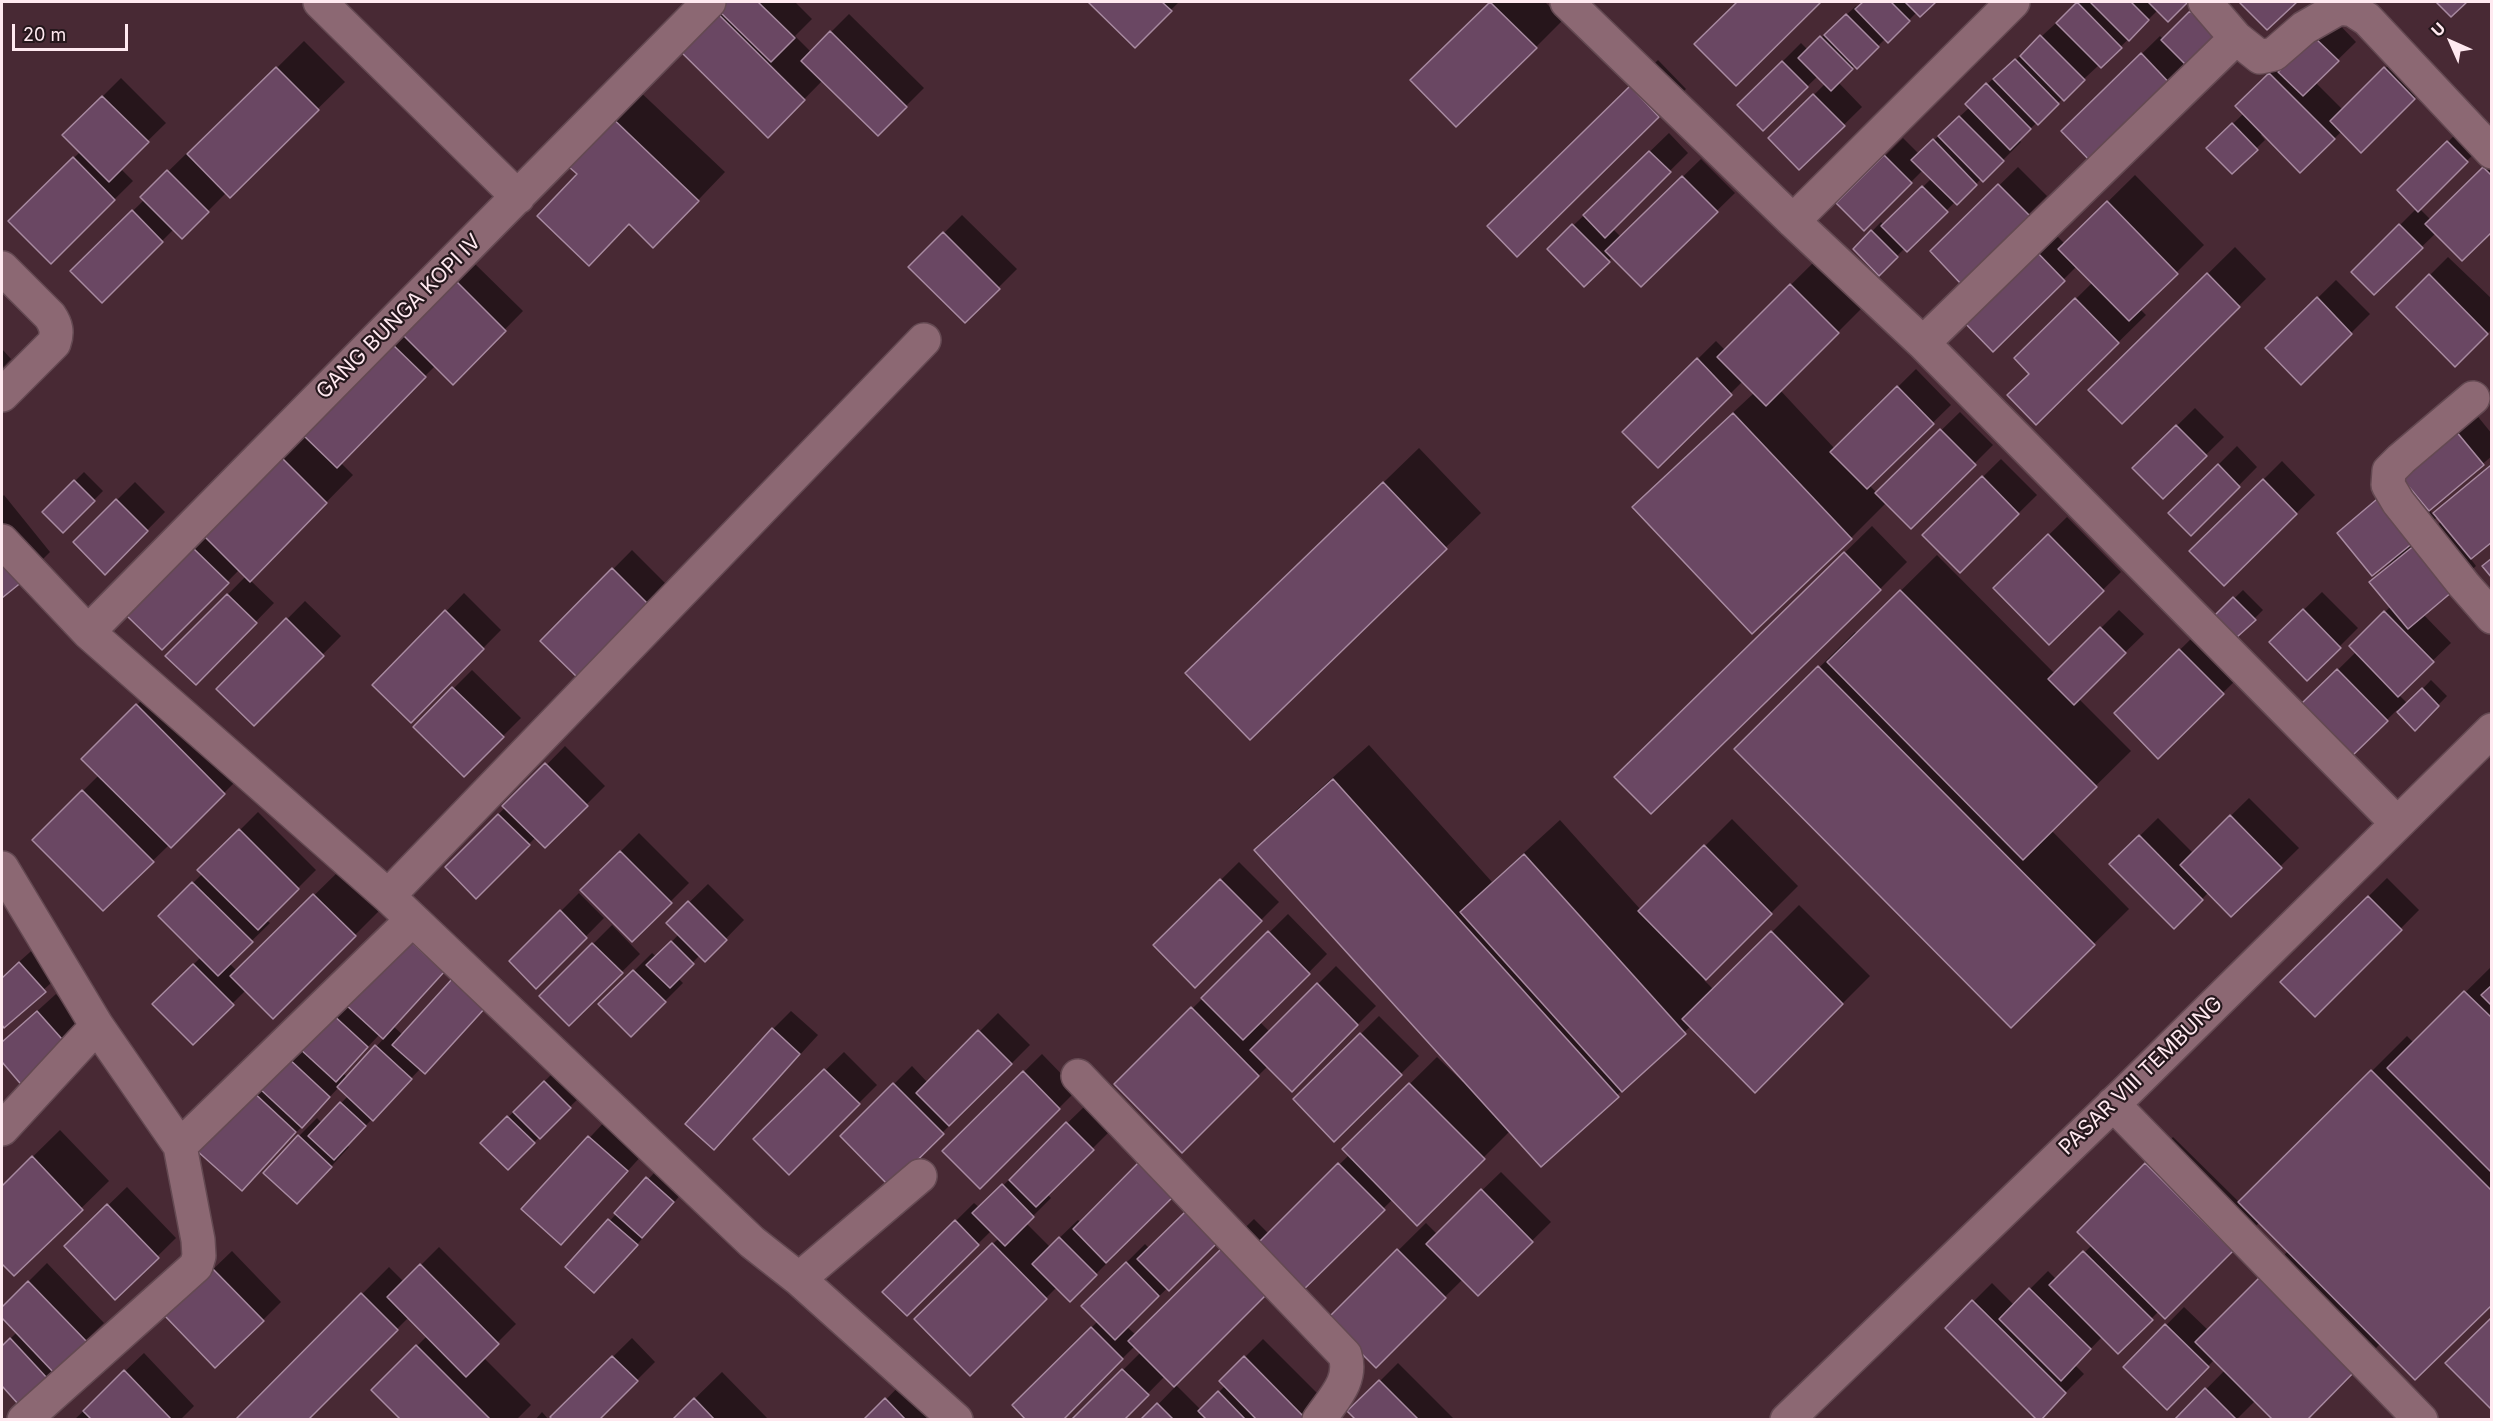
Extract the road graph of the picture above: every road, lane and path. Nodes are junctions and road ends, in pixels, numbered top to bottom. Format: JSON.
{"nodes":[{"id":1,"x":320,"y":2,"type":"edge"},
{"id":2,"x":709,"y":2,"type":"edge"},
{"id":3,"x":1567,"y":2,"type":"edge"},
{"id":4,"x":2013,"y":2,"type":"edge"},
{"id":5,"x":2205,"y":2,"type":"edge"},
{"id":6,"x":2236,"y":38,"type":"junction"},
{"id":7,"x":2492,"y":152,"type":"edge"},
{"id":8,"x":518,"y":197,"type":"junction"},
{"id":9,"x":1793,"y":221,"type":"junction"},
{"id":10,"x":2,"y":268,"type":"edge"},
{"id":11,"x":924,"y":340,"type":"dead end"},
{"id":12,"x":1923,"y":343,"type":"junction"},
{"id":13,"x":2,"y":394,"type":"edge"},
{"id":14,"x":2473,"y":398,"type":"dead end"},
{"id":15,"x":2,"y":541,"type":"edge"},
{"id":16,"x":2492,"y":617,"type":"edge"},
{"id":17,"x":88,"y":632,"type":"junction"},
{"id":18,"x":2492,"y":730,"type":"edge"},
{"id":19,"x":2397,"y":823,"type":"junction"},
{"id":20,"x":2,"y":868,"type":"edge"},
{"id":21,"x":388,"y":896,"type":"junction"},
{"id":22,"x":412,"y":920,"type":"junction"},
{"id":23,"x":98,"y":1026,"type":"junction"},
{"id":24,"x":1078,"y":1076,"type":"dead end"},
{"id":25,"x":2113,"y":1104,"type":"junction"},
{"id":26,"x":2,"y":1129,"type":"edge"},
{"id":27,"x":180,"y":1146,"type":"junction"},
{"id":28,"x":920,"y":1176,"type":"dead end"},
{"id":29,"x":799,"y":1279,"type":"junction"},
{"id":30,"x":24,"y":1419,"type":"edge"},
{"id":31,"x":956,"y":1419,"type":"edge"},
{"id":32,"x":1319,"y":1419,"type":"edge"},
{"id":33,"x":1787,"y":1419,"type":"edge"},
{"id":34,"x":2421,"y":1419,"type":"edge"}],
"edges":[{"from":1,"to":8,"type":"street"},
{"from":2,"to":8,"type":"street","name":"GANG BUNGA KOPI IV"},
{"from":3,"to":9,"type":"street"},
{"from":4,"to":9,"type":"street"},
{"from":5,"to":6,"type":"street"},
{"from":6,"to":7,"type":"street"},
{"from":6,"to":12,"type":"street"},
{"from":8,"to":17,"type":"street","name":"GANG BUNGA KOPI IV"},
{"from":9,"to":12,"type":"street"},
{"from":10,"to":13,"type":"street"},
{"from":11,"to":21,"type":"street"},
{"from":12,"to":19,"type":"street"},
{"from":14,"to":16,"type":"street"},
{"from":15,"to":17,"type":"street"},
{"from":17,"to":21,"type":"street"},
{"from":18,"to":19,"type":"street","name":"PASAR VIII TEMBUNG"},
{"from":19,"to":25,"type":"street","name":"PASAR VIII TEMBUNG"},
{"from":20,"to":23,"type":"street"},
{"from":21,"to":22,"type":"street"},
{"from":22,"to":27,"type":"street"},
{"from":22,"to":29,"type":"street"},
{"from":23,"to":26,"type":"street"},
{"from":23,"to":27,"type":"street"},
{"from":24,"to":32,"type":"street"},
{"from":25,"to":33,"type":"street","name":"PASAR VIII TEMBUNG"},
{"from":25,"to":34,"type":"street"},
{"from":27,"to":30,"type":"street"},
{"from":28,"to":29,"type":"street"},
{"from":29,"to":31,"type":"street"}]}
